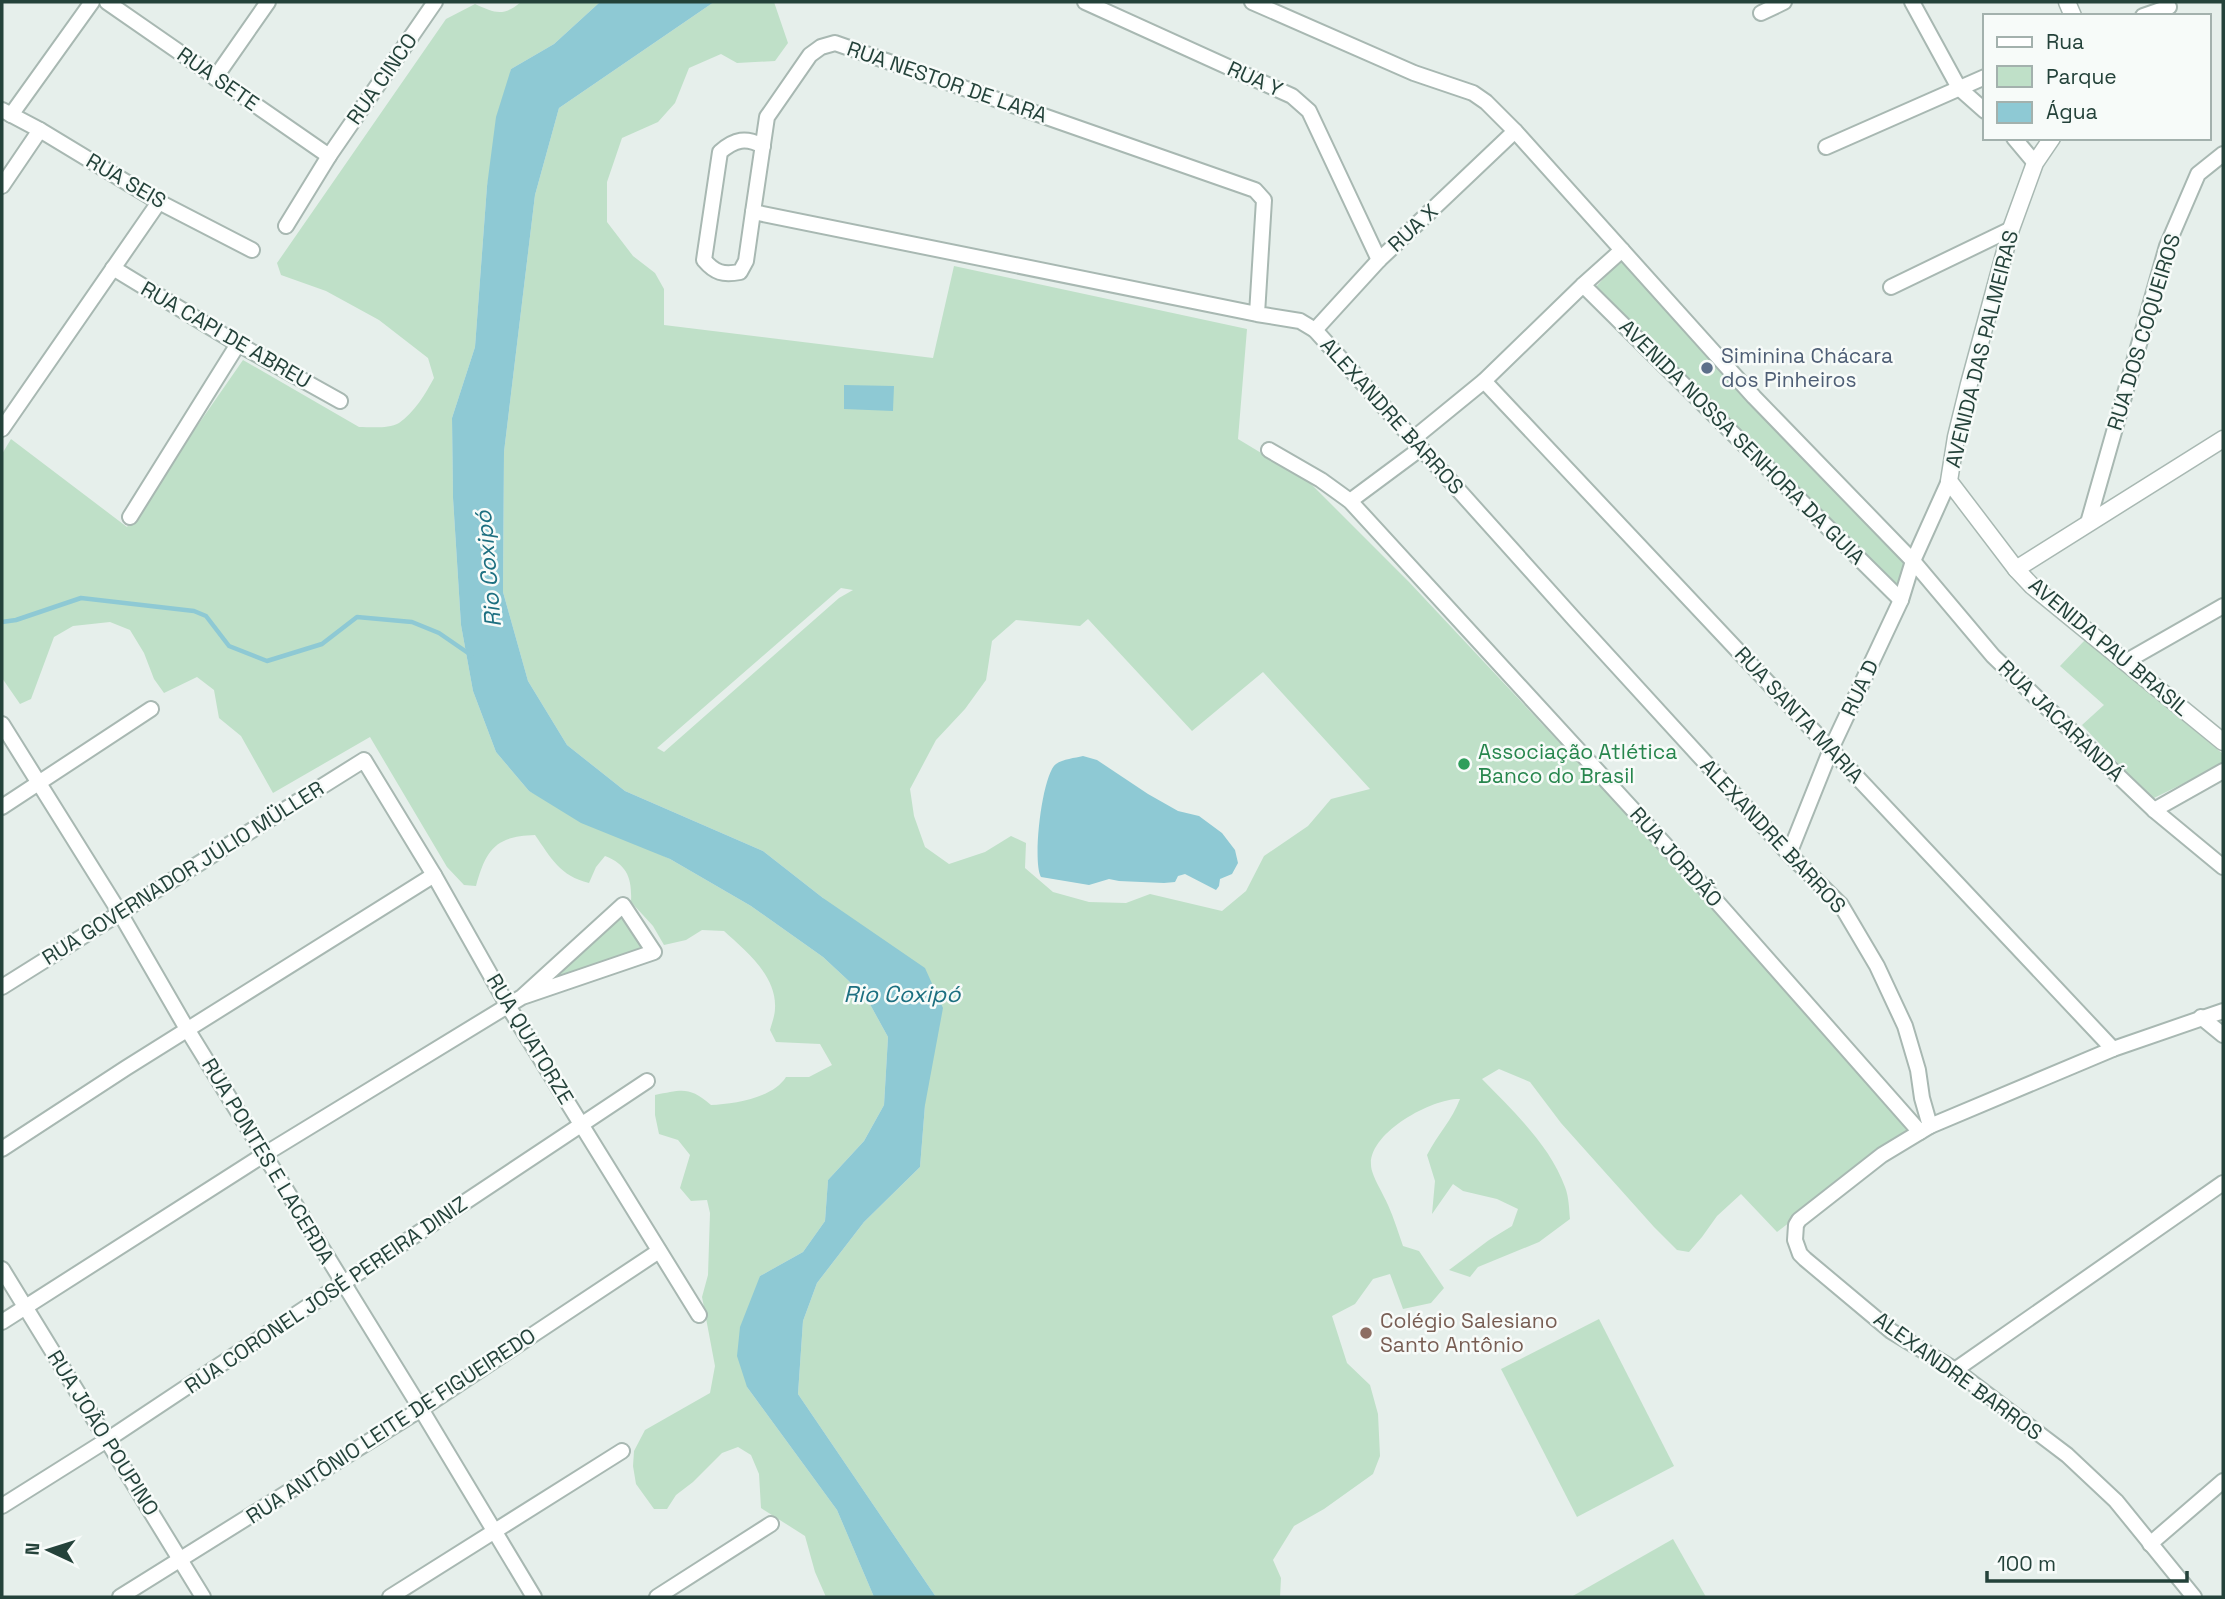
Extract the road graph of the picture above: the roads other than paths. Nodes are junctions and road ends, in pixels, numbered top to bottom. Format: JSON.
{"nodes":[{"id":1,"x":92,"y":2,"type":"edge"},
{"id":2,"x":107,"y":2,"type":"edge"},
{"id":3,"x":268,"y":2,"type":"edge"},
{"id":4,"x":435,"y":2,"type":"edge"},
{"id":5,"x":1085,"y":2,"type":"edge"},
{"id":6,"x":1252,"y":2,"type":"edge"},
{"id":7,"x":1784,"y":2,"type":"edge"},
{"id":8,"x":1912,"y":2,"type":"edge"},
{"id":9,"x":2169,"y":8,"type":"edge"},
{"id":10,"x":1761,"y":13,"type":"dead end"},
{"id":11,"x":2150,"y":14,"type":"edge"},
{"id":12,"x":215,"y":78,"type":"junction"},
{"id":13,"x":1983,"y":78,"type":"edge"},
{"id":14,"x":1959,"y":88,"type":"junction"},
{"id":15,"x":1983,"y":109,"type":"edge"},
{"id":16,"x":6,"y":113,"type":"edge"},
{"id":17,"x":40,"y":130,"type":"junction"},
{"id":18,"x":1516,"y":131,"type":"junction"},
{"id":19,"x":2016,"y":140,"type":"edge"},
{"id":20,"x":2051,"y":140,"type":"edge"},
{"id":21,"x":763,"y":146,"type":"junction"},
{"id":22,"x":1826,"y":147,"type":"dead end"},
{"id":23,"x":2223,"y":154,"type":"edge"},
{"id":24,"x":329,"y":156,"type":"junction"},
{"id":25,"x":2035,"y":163,"type":"junction"},
{"id":26,"x":2,"y":186,"type":"edge"},
{"id":27,"x":159,"y":202,"type":"junction"},
{"id":28,"x":753,"y":212,"type":"junction"},
{"id":29,"x":286,"y":226,"type":"dead end"},
{"id":30,"x":2011,"y":229,"type":"junction"},
{"id":31,"x":252,"y":250,"type":"dead end"},
{"id":32,"x":1622,"y":250,"type":"junction"},
{"id":33,"x":1379,"y":260,"type":"junction"},
{"id":34,"x":113,"y":268,"type":"junction"},
{"id":35,"x":1583,"y":285,"type":"junction"},
{"id":36,"x":1891,"y":287,"type":"dead end"},
{"id":37,"x":1257,"y":314,"type":"junction"},
{"id":38,"x":1315,"y":330,"type":"junction"},
{"id":39,"x":239,"y":344,"type":"junction"},
{"id":40,"x":1484,"y":381,"type":"junction"},
{"id":41,"x":340,"y":401,"type":"dead end"},
{"id":42,"x":2,"y":429,"type":"edge"},
{"id":43,"x":2223,"y":439,"type":"edge"},
{"id":44,"x":1416,"y":444,"type":"junction"},
{"id":45,"x":1269,"y":450,"type":"dead end"},
{"id":46,"x":1949,"y":481,"type":"junction"},
{"id":47,"x":1350,"y":500,"type":"junction"},
{"id":48,"x":130,"y":517,"type":"dead end"},
{"id":49,"x":2088,"y":523,"type":"junction"},
{"id":50,"x":1913,"y":561,"type":"junction"},
{"id":51,"x":2016,"y":569,"type":"junction"},
{"id":52,"x":1901,"y":600,"type":"junction"},
{"id":53,"x":2223,"y":606,"type":"edge"},
{"id":54,"x":2125,"y":662,"type":"junction"},
{"id":55,"x":151,"y":709,"type":"dead end"},
{"id":56,"x":2,"y":724,"type":"edge"},
{"id":57,"x":2223,"y":742,"type":"edge"},
{"id":58,"x":1831,"y":749,"type":"junction"},
{"id":59,"x":364,"y":760,"type":"joint"},
{"id":60,"x":2223,"y":771,"type":"edge"},
{"id":61,"x":38,"y":783,"type":"junction"},
{"id":62,"x":2,"y":807,"type":"edge"},
{"id":63,"x":2154,"y":810,"type":"junction"},
{"id":64,"x":1789,"y":854,"type":"junction"},
{"id":65,"x":2223,"y":867,"type":"edge"},
{"id":66,"x":434,"y":875,"type":"junction"},
{"id":67,"x":120,"y":913,"type":"junction"},
{"id":68,"x":2,"y":987,"type":"edge"},
{"id":69,"x":522,"y":997,"type":"junction"},
{"id":70,"x":508,"y":1006,"type":"junction"},
{"id":71,"x":2223,"y":1011,"type":"edge"},
{"id":72,"x":2201,"y":1017,"type":"junction"},
{"id":73,"x":187,"y":1029,"type":"junction"},
{"id":74,"x":2223,"y":1035,"type":"edge"},
{"id":75,"x":2113,"y":1049,"type":"junction"},
{"id":76,"x":648,"y":1081,"type":"dead end"},
{"id":77,"x":583,"y":1126,"type":"junction"},
{"id":78,"x":1925,"y":1129,"type":"junction"},
{"id":79,"x":2,"y":1149,"type":"edge"},
{"id":80,"x":265,"y":1154,"type":"junction"},
{"id":81,"x":2223,"y":1183,"type":"edge"},
{"id":82,"x":659,"y":1251,"type":"junction"},
{"id":83,"x":2,"y":1269,"type":"edge"},
{"id":84,"x":343,"y":1283,"type":"junction"},
{"id":85,"x":25,"y":1307,"type":"junction"},
{"id":86,"x":699,"y":1315,"type":"dead end"},
{"id":87,"x":2,"y":1322,"type":"edge"},
{"id":88,"x":1955,"y":1370,"type":"junction"},
{"id":89,"x":421,"y":1409,"type":"junction"},
{"id":90,"x":107,"y":1440,"type":"junction"},
{"id":91,"x":622,"y":1451,"type":"dead end"},
{"id":92,"x":2223,"y":1481,"type":"edge"},
{"id":93,"x":2,"y":1506,"type":"edge"},
{"id":94,"x":771,"y":1524,"type":"dead end"},
{"id":95,"x":494,"y":1531,"type":"junction"},
{"id":96,"x":2150,"y":1544,"type":"junction"},
{"id":97,"x":180,"y":1560,"type":"junction"},
{"id":98,"x":120,"y":1597,"type":"edge"},
{"id":99,"x":204,"y":1597,"type":"edge"},
{"id":100,"x":390,"y":1597,"type":"edge"},
{"id":101,"x":534,"y":1597,"type":"edge"},
{"id":102,"x":657,"y":1597,"type":"edge"},
{"id":103,"x":2194,"y":1597,"type":"edge"}],
"edges":[{"from":1,"to":16,"type":"street"},
{"from":2,"to":12,"type":"street","name":"RUA SETE"},
{"from":3,"to":12,"type":"street"},
{"from":4,"to":24,"type":"street","name":"RUA CINCO"},
{"from":5,"to":33,"type":"street","name":"RUA Y"},
{"from":6,"to":18,"type":"street","name":"AVENIDA NOSSA SENHORA DA GUIA"},
{"from":7,"to":10,"type":"street"},
{"from":8,"to":14,"type":"street"},
{"from":9,"to":11,"type":"street"},
{"from":12,"to":24,"type":"street","name":"RUA SETE"},
{"from":13,"to":14,"type":"street"},
{"from":14,"to":15,"type":"street"},
{"from":14,"to":22,"type":"street"},
{"from":16,"to":17,"type":"street","name":"RUA SEIS"},
{"from":17,"to":26,"type":"street"},
{"from":17,"to":27,"type":"street","name":"RUA SEIS"},
{"from":18,"to":32,"type":"street","name":"AVENIDA NOSSA SENHORA DA GUIA"},
{"from":18,"to":33,"type":"street","name":"RUA X"},
{"from":19,"to":25,"type":"street"},
{"from":20,"to":25,"type":"street","name":"AVENIDA DAS PALMEIRAS"},
{"from":21,"to":28,"type":"street","name":"RUA NESTOR DE LARA"},
{"from":21,"to":28,"type":"street","name":"RUA NESTOR DE LARA"},
{"from":21,"to":37,"type":"street","name":"RUA NESTOR DE LARA"},
{"from":23,"to":49,"type":"street","name":"RUA DOS COQUEIROS"},
{"from":24,"to":29,"type":"street","name":"RUA CINCO"},
{"from":25,"to":30,"type":"street","name":"AVENIDA DAS PALMEIRAS"},
{"from":27,"to":31,"type":"street","name":"RUA SEIS"},
{"from":27,"to":34,"type":"street"},
{"from":28,"to":37,"type":"street"},
{"from":30,"to":36,"type":"street"},
{"from":30,"to":46,"type":"street","name":"AVENIDA DAS PALMEIRAS"},
{"from":32,"to":35,"type":"street"},
{"from":32,"to":50,"type":"street","name":"AVENIDA NOSSA SENHORA DA GUIA"},
{"from":33,"to":38,"type":"street","name":"RUA X"},
{"from":34,"to":39,"type":"street","name":"RUA CAPI DE ABREU"},
{"from":34,"to":42,"type":"street"},
{"from":35,"to":40,"type":"street"},
{"from":35,"to":52,"type":"street","name":"AVENIDA NOSSA SENHORA DA GUIA"},
{"from":37,"to":38,"type":"street"},
{"from":38,"to":44,"type":"street","name":"ALEXANDRE BARROS"},
{"from":39,"to":41,"type":"street","name":"RUA CAPI DE ABREU"},
{"from":39,"to":48,"type":"street"},
{"from":40,"to":44,"type":"street"},
{"from":40,"to":58,"type":"street","name":"RUA SANTA MARIA"},
{"from":43,"to":49,"type":"street"},
{"from":44,"to":47,"type":"street"},
{"from":44,"to":64,"type":"street","name":"ALEXANDRE BARROS"},
{"from":45,"to":47,"type":"street","name":"RUA JORDÃO"},
{"from":46,"to":50,"type":"street","name":"AVENIDA DAS PALMEIRAS"},
{"from":46,"to":51,"type":"street","name":"AVENIDA PAU BRASIL"},
{"from":47,"to":78,"type":"street","name":"RUA JORDÃO"},
{"from":49,"to":51,"type":"street"},
{"from":50,"to":52,"type":"street","name":"RUA D"},
{"from":50,"to":63,"type":"street","name":"RUA JACARANDÁ"},
{"from":51,"to":54,"type":"street","name":"AVENIDA PAU BRASIL"},
{"from":52,"to":58,"type":"street","name":"RUA D"},
{"from":53,"to":54,"type":"street"},
{"from":54,"to":57,"type":"street","name":"AVENIDA PAU BRASIL"},
{"from":55,"to":61,"type":"street"},
{"from":56,"to":61,"type":"street","name":"RUA PONTES E LACERDA"},
{"from":58,"to":64,"type":"street","name":"RUA D"},
{"from":58,"to":75,"type":"street","name":"RUA SANTA MARIA"},
{"from":59,"to":66,"type":"street","name":"RUA QUATORZE"},
{"from":59,"to":67,"type":"street","name":"RUA GOVERNADOR JÚLIO MÜLLER"},
{"from":60,"to":63,"type":"street"},
{"from":61,"to":62,"type":"street"},
{"from":61,"to":67,"type":"street","name":"RUA PONTES E LACERDA"},
{"from":63,"to":65,"type":"street","name":"RUA JACARANDÁ"},
{"from":64,"to":78,"type":"street","name":"ALEXANDRE BARROS"},
{"from":66,"to":70,"type":"street","name":"RUA QUATORZE"},
{"from":66,"to":73,"type":"street"},
{"from":67,"to":68,"type":"street","name":"RUA GOVERNADOR JÚLIO MÜLLER"},
{"from":67,"to":73,"type":"street","name":"RUA PONTES E LACERDA"},
{"from":69,"to":69,"type":"street"},
{"from":69,"to":70,"type":"street"},
{"from":70,"to":77,"type":"street","name":"RUA QUATORZE"},
{"from":70,"to":80,"type":"street"},
{"from":71,"to":72,"type":"street"},
{"from":72,"to":74,"type":"street"},
{"from":72,"to":75,"type":"street"},
{"from":73,"to":79,"type":"street"},
{"from":73,"to":80,"type":"street","name":"RUA PONTES E LACERDA"},
{"from":75,"to":78,"type":"street"},
{"from":76,"to":77,"type":"street","name":"RUA CORONEL JOSÉ PEREIRA DINIZ"},
{"from":77,"to":82,"type":"street","name":"RUA QUATORZE"},
{"from":77,"to":84,"type":"street","name":"RUA CORONEL JOSÉ PEREIRA DINIZ"},
{"from":78,"to":88,"type":"street","name":"ALEXANDRE BARROS"},
{"from":80,"to":84,"type":"street","name":"RUA PONTES E LACERDA"},
{"from":80,"to":85,"type":"street"},
{"from":81,"to":88,"type":"street"},
{"from":82,"to":86,"type":"street","name":"RUA QUATORZE"},
{"from":82,"to":89,"type":"street","name":"RUA ANTÔNIO LEITE DE FIGUEIREDO"},
{"from":83,"to":85,"type":"street","name":"RUA JOÃO POUPINO"},
{"from":84,"to":89,"type":"street","name":"RUA PONTES E LACERDA"},
{"from":84,"to":90,"type":"street","name":"RUA CORONEL JOSÉ PEREIRA DINIZ"},
{"from":85,"to":87,"type":"street"},
{"from":85,"to":90,"type":"street","name":"RUA JOÃO POUPINO"},
{"from":88,"to":96,"type":"street","name":"ALEXANDRE BARROS"},
{"from":89,"to":95,"type":"street","name":"RUA PONTES E LACERDA"},
{"from":89,"to":97,"type":"street","name":"RUA ANTÔNIO LEITE DE FIGUEIREDO"},
{"from":90,"to":93,"type":"street","name":"RUA CORONEL JOSÉ PEREIRA DINIZ"},
{"from":90,"to":97,"type":"street","name":"RUA JOÃO POUPINO"},
{"from":91,"to":95,"type":"street"},
{"from":92,"to":96,"type":"street"},
{"from":94,"to":102,"type":"street"},
{"from":95,"to":100,"type":"street"},
{"from":95,"to":101,"type":"street","name":"RUA PONTES E LACERDA"},
{"from":96,"to":103,"type":"street","name":"ALEXANDRE BARROS"},
{"from":97,"to":98,"type":"street","name":"RUA ANTÔNIO LEITE DE FIGUEIREDO"},
{"from":97,"to":99,"type":"street","name":"RUA JOÃO POUPINO"}]}
